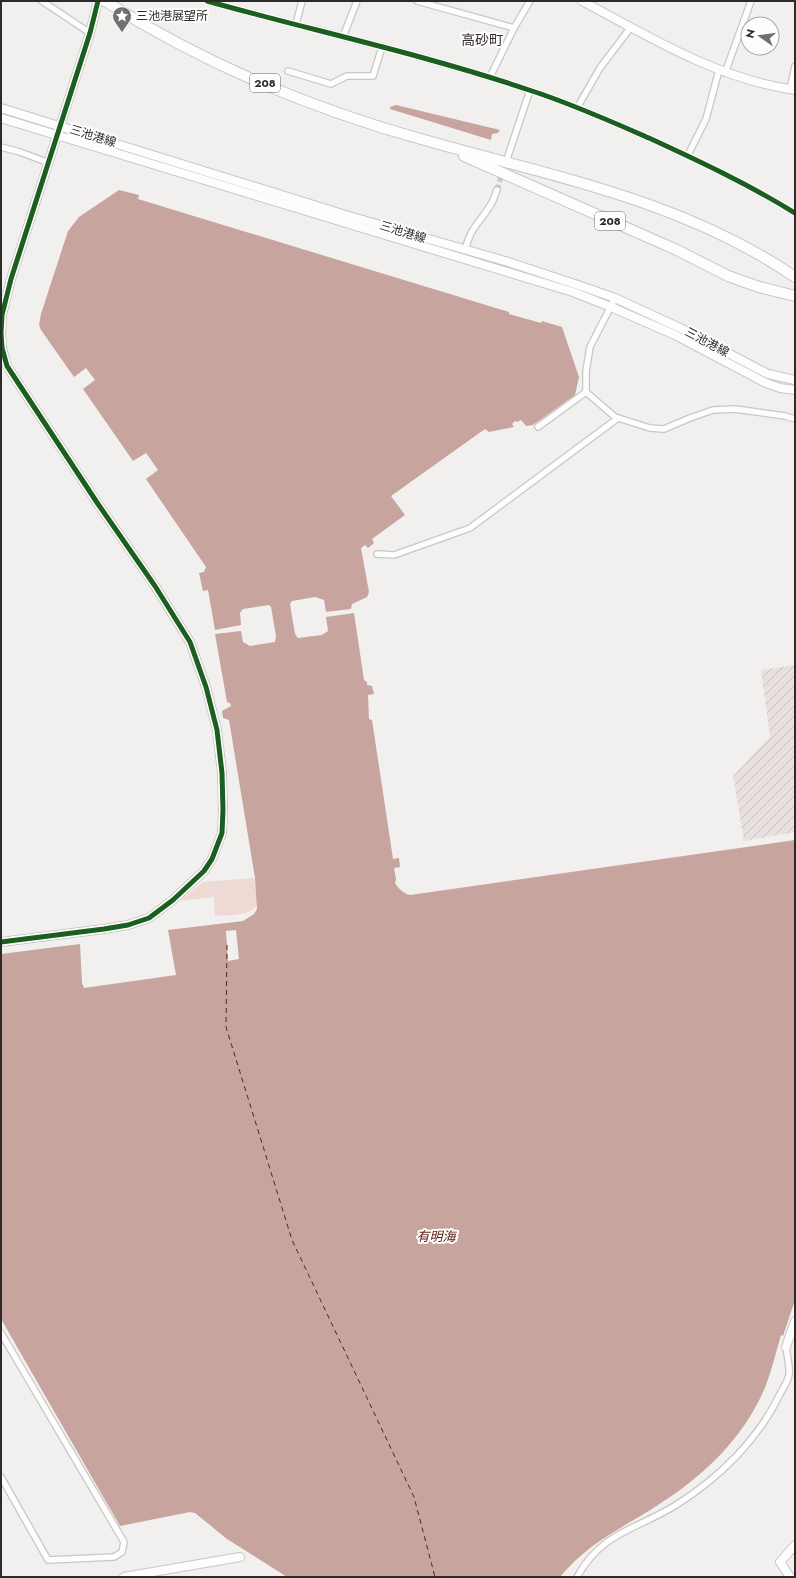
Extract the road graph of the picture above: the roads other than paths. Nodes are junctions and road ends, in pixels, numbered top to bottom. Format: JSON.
{"nodes":[{"id":1,"x":42,"y":1,"type":"edge"},
{"id":2,"x":98,"y":1,"type":"edge"},
{"id":3,"x":207,"y":1,"type":"edge"},
{"id":4,"x":302,"y":1,"type":"edge"},
{"id":5,"x":357,"y":1,"type":"edge"},
{"id":6,"x":417,"y":1,"type":"edge"},
{"id":7,"x":530,"y":1,"type":"edge"},
{"id":8,"x":582,"y":1,"type":"edge"},
{"id":9,"x":751,"y":1,"type":"edge"},
{"id":10,"x":109,"y":3,"type":"edge"},
{"id":11,"x":296,"y":24,"type":"junction"},
{"id":12,"x":631,"y":27,"type":"junction"},
{"id":13,"x":514,"y":28,"type":"junction"},
{"id":14,"x":90,"y":33,"type":"junction"},
{"id":15,"x":343,"y":37,"type":"junction"},
{"id":16,"x":382,"y":46,"type":"junction"},
{"id":17,"x":795,"y":66,"type":"edge"},
{"id":18,"x":288,"y":71,"type":"dead end"},
{"id":19,"x":722,"y":71,"type":"junction"},
{"id":20,"x":490,"y":77,"type":"junction"},
{"id":21,"x":530,"y":90,"type":"junction"},
{"id":22,"x":792,"y":90,"type":"edge"},
{"id":23,"x":1,"y":108,"type":"edge"},
{"id":24,"x":577,"y":108,"type":"junction"},
{"id":25,"x":1,"y":118,"type":"edge"},
{"id":26,"x":60,"y":126,"type":"junction"},
{"id":27,"x":57,"y":136,"type":"junction"},
{"id":28,"x":426,"y":141,"type":"junction"},
{"id":29,"x":1,"y":147,"type":"edge"},
{"id":30,"x":688,"y":155,"type":"junction"},
{"id":31,"x":508,"y":156,"type":"tunnel mouth"},
{"id":32,"x":49,"y":163,"type":"junction"},
{"id":33,"x":497,"y":190,"type":"tunnel mouth"},
{"id":34,"x":795,"y":213,"type":"edge"},
{"id":35,"x":465,"y":250,"type":"junction"},
{"id":36,"x":795,"y":277,"type":"edge"},
{"id":37,"x":795,"y":296,"type":"edge"},
{"id":38,"x":615,"y":298,"type":"junction"},
{"id":39,"x":611,"y":307,"type":"junction"},
{"id":40,"x":2,"y":348,"type":"edge"},
{"id":41,"x":795,"y":380,"type":"edge"},
{"id":42,"x":795,"y":390,"type":"edge"},
{"id":43,"x":586,"y":392,"type":"junction"},
{"id":44,"x":618,"y":418,"type":"junction"},
{"id":45,"x":795,"y":420,"type":"edge"},
{"id":46,"x":538,"y":427,"type":"dead end"},
{"id":47,"x":377,"y":554,"type":"dead end"},
{"id":48,"x":1,"y":942,"type":"edge"},
{"id":49,"x":795,"y":1321,"type":"edge"},
{"id":50,"x":1,"y":1332,"type":"edge"},
{"id":51,"x":786,"y":1347,"type":"joint"},
{"id":52,"x":1,"y":1476,"type":"edge"},
{"id":53,"x":795,"y":1545,"type":"edge"},
{"id":54,"x":240,"y":1557,"type":"dead end"},
{"id":55,"x":124,"y":1577,"type":"edge"},
{"id":56,"x":577,"y":1577,"type":"edge"},
{"id":57,"x":790,"y":1577,"type":"edge"}],
"edges":[{"from":1,"to":14,"type":"street"},
{"from":2,"to":14,"type":"main road"},
{"from":3,"to":11,"type":"street"},
{"from":4,"to":11,"type":"street"},
{"from":5,"to":15,"type":"street"},
{"from":6,"to":13,"type":"street"},
{"from":7,"to":13,"type":"street"},
{"from":8,"to":12,"type":"main road"},
{"from":9,"to":19,"type":"street"},
{"from":10,"to":28,"type":"highway","number":"208"},
{"from":11,"to":15,"type":"street"},
{"from":12,"to":19,"type":"main road"},
{"from":12,"to":24,"type":"street"},
{"from":13,"to":20,"type":"street"},
{"from":14,"to":26,"type":"main road"},
{"from":15,"to":16,"type":"street"},
{"from":16,"to":18,"type":"street"},
{"from":16,"to":20,"type":"street"},
{"from":17,"to":22,"type":"street"},
{"from":19,"to":22,"type":"main road"},
{"from":19,"to":30,"type":"street"},
{"from":20,"to":21,"type":"street"},
{"from":21,"to":24,"type":"street"},
{"from":21,"to":31,"type":"street"},
{"from":23,"to":26,"type":"main road","name":"三池港線"},
{"from":24,"to":30,"type":"street"},
{"from":25,"to":27,"type":"main road","name":"三池港線"},
{"from":26,"to":27,"type":"main road"},
{"from":26,"to":35,"type":"main road","name":"三池港線"},
{"from":27,"to":32,"type":"main road"},
{"from":27,"to":39,"type":"main road","name":"三池港線"},
{"from":28,"to":36,"type":"highway","number":"208"},
{"from":28,"to":37,"type":"highway","number":"208"},
{"from":29,"to":32,"type":"street"},
{"from":30,"to":34,"type":"street"},
{"from":32,"to":40,"type":"main road"},
{"from":33,"to":35,"type":"street"},
{"from":35,"to":38,"type":"main road","name":"三池港線"},
{"from":38,"to":39,"type":"street"},
{"from":38,"to":41,"type":"main road","name":"三池港線"},
{"from":39,"to":42,"type":"main road","name":"三池港線"},
{"from":39,"to":43,"type":"street"},
{"from":40,"to":48,"type":"main road"},
{"from":43,"to":44,"type":"street"},
{"from":43,"to":46,"type":"street"},
{"from":44,"to":45,"type":"street"},
{"from":44,"to":47,"type":"street"},
{"from":49,"to":51,"type":"main road"},
{"from":50,"to":52,"type":"street"},
{"from":51,"to":56,"type":"street"},
{"from":53,"to":57,"type":"main road"},
{"from":54,"to":55,"type":"main road"}]}
